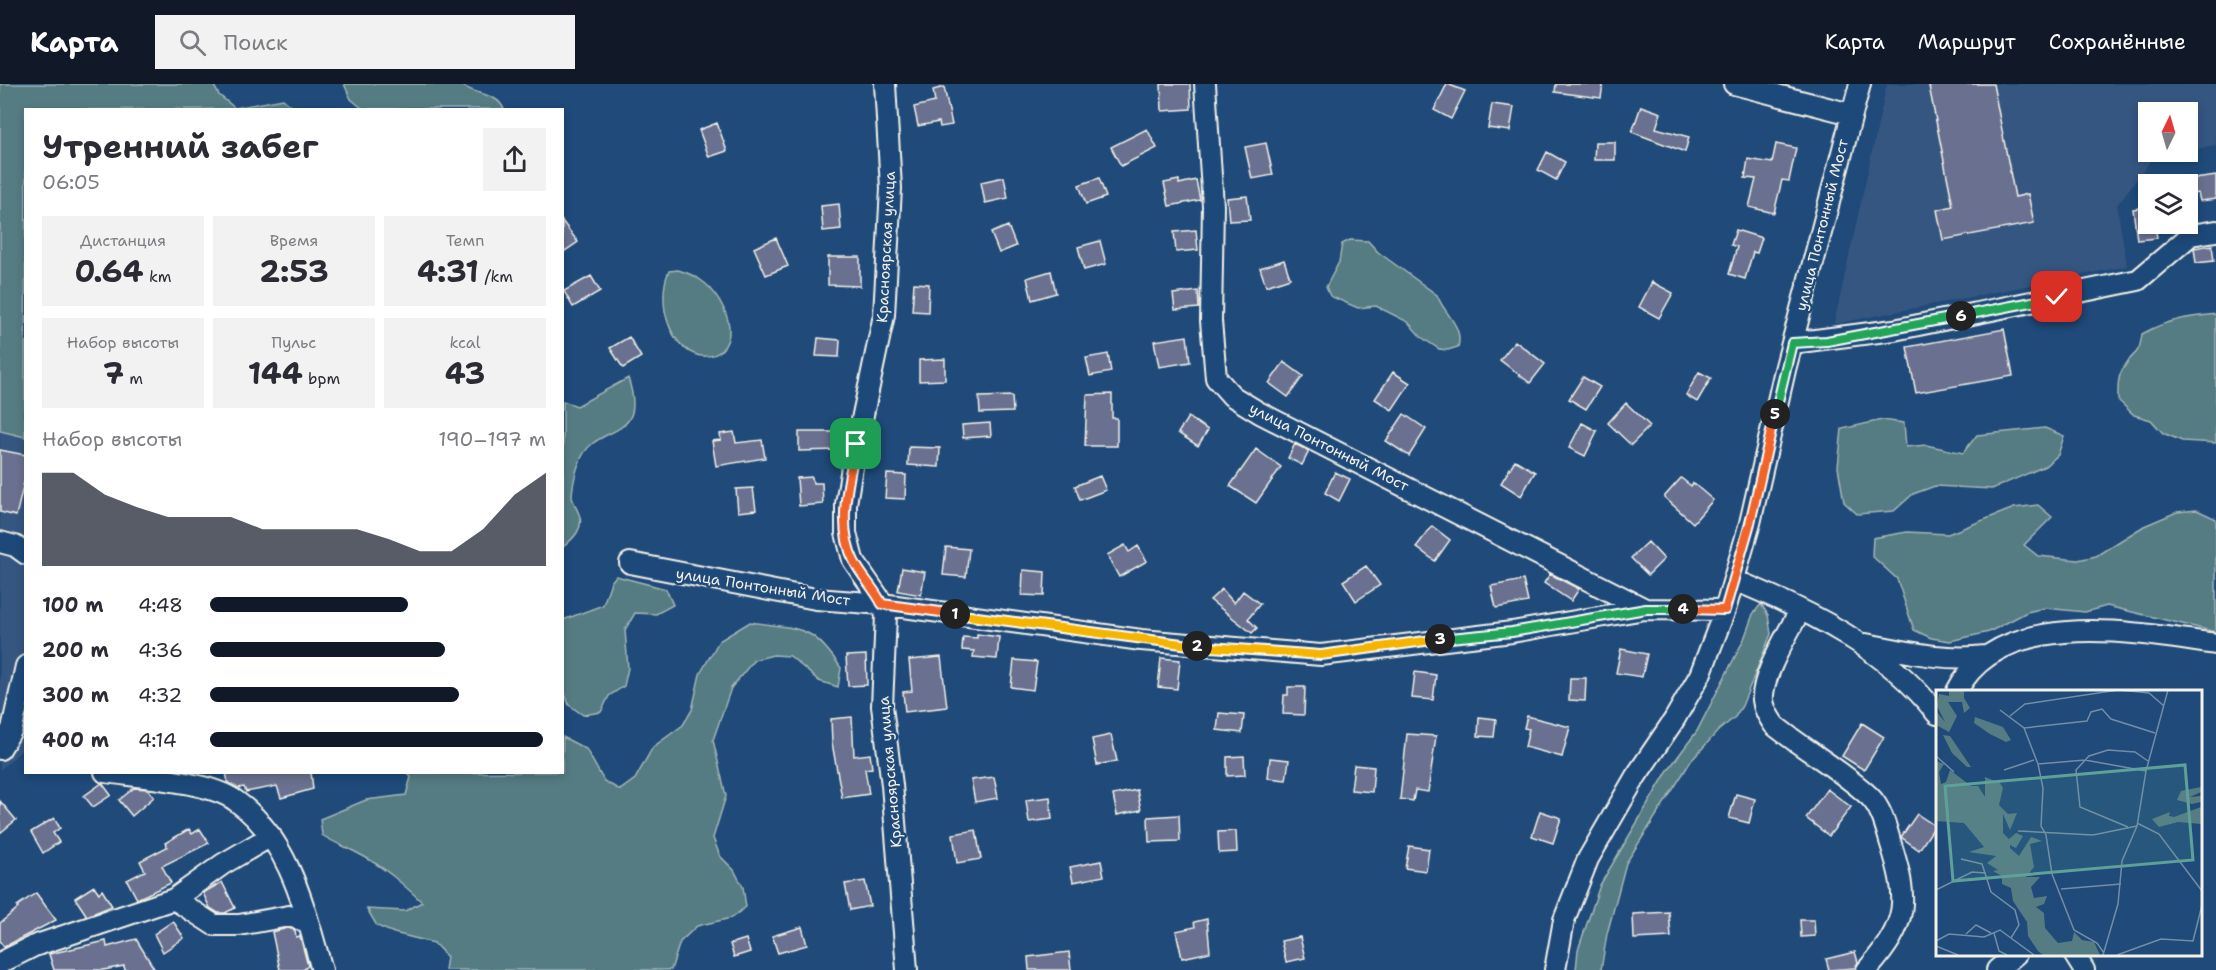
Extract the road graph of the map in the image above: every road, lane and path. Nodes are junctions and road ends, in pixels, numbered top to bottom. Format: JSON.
{"nodes":[{"id":1,"x":885,"y":84,"type":"edge"},
{"id":2,"x":1205,"y":84,"type":"edge"},
{"id":3,"x":1734,"y":84,"type":"edge"},
{"id":4,"x":1860,"y":84,"type":"edge"},
{"id":5,"x":1851,"y":114,"type":"junction"},
{"id":6,"x":2216,"y":231,"type":"edge"},
{"id":7,"x":1792,"y":343,"type":"junction"},
{"id":8,"x":0,"y":543,"type":"edge"},
{"id":9,"x":24,"y":553,"type":"edge"},
{"id":10,"x":630,"y":563,"type":"dead end"},
{"id":11,"x":1734,"y":580,"type":"junction"},
{"id":12,"x":882,"y":604,"type":"junction"},
{"id":13,"x":1646,"y":609,"type":"junction"},
{"id":14,"x":1725,"y":610,"type":"junction"},
{"id":15,"x":1800,"y":610,"type":"junction"},
{"id":16,"x":1861,"y":643,"type":"junction"},
{"id":17,"x":2216,"y":644,"type":"edge"},
{"id":18,"x":1986,"y":656,"type":"junction"},
{"id":19,"x":24,"y":675,"type":"edge"},
{"id":20,"x":1958,"y":690,"type":"edge"},
{"id":21,"x":1936,"y":713,"type":"edge"},
{"id":22,"x":0,"y":749,"type":"edge"},
{"id":23,"x":117,"y":774,"type":"edge"},
{"id":24,"x":271,"y":836,"type":"junction"},
{"id":25,"x":174,"y":899,"type":"junction"},
{"id":26,"x":308,"y":922,"type":"junction"},
{"id":27,"x":2015,"y":955,"type":"edge"},
{"id":28,"x":2075,"y":955,"type":"edge"},
{"id":29,"x":0,"y":963,"type":"edge"},
{"id":30,"x":322,"y":970,"type":"edge"},
{"id":31,"x":907,"y":970,"type":"edge"},
{"id":32,"x":1555,"y":970,"type":"edge"},
{"id":33,"x":1867,"y":970,"type":"edge"},
{"id":34,"x":1997,"y":970,"type":"edge"},
{"id":35,"x":2084,"y":970,"type":"edge"}],
"edges":[{"from":1,"to":12,"type":"street","name":"Красноярская улица"},
{"from":2,"to":13,"type":"street","name":"улица Понтонный Мост"},
{"from":3,"to":5,"type":"street"},
{"from":4,"to":5,"type":"street","name":"улица Понтонный Мост"},
{"from":5,"to":7,"type":"street","name":"улица Понтонный Мост"},
{"from":6,"to":7,"type":"street"},
{"from":7,"to":11,"type":"street","name":"улица Понтонный Мост"},
{"from":8,"to":9,"type":"street"},
{"from":10,"to":12,"type":"street","name":"улица Понтонный Мост"},
{"from":11,"to":14,"type":"street","name":"улица Понтонный Мост"},
{"from":11,"to":15,"type":"street"},
{"from":12,"to":13,"type":"street","name":"улица Понтонный Мост"},
{"from":12,"to":31,"type":"street","name":"Красноярская улица"},
{"from":13,"to":14,"type":"street","name":"улица Понтонный Мост"},
{"from":14,"to":32,"type":"street","name":"улица Понтонный Мост"},
{"from":15,"to":16,"type":"street"},
{"from":15,"to":33,"type":"street"},
{"from":16,"to":18,"type":"street"},
{"from":16,"to":21,"type":"street"},
{"from":17,"to":18,"type":"street"},
{"from":18,"to":20,"type":"street"},
{"from":19,"to":22,"type":"street"},
{"from":23,"to":24,"type":"street"},
{"from":24,"to":25,"type":"street"},
{"from":24,"to":26,"type":"street"},
{"from":25,"to":26,"type":"street"},
{"from":25,"to":29,"type":"street"},
{"from":26,"to":30,"type":"street"},
{"from":27,"to":34,"type":"street"},
{"from":28,"to":35,"type":"street"}]}
